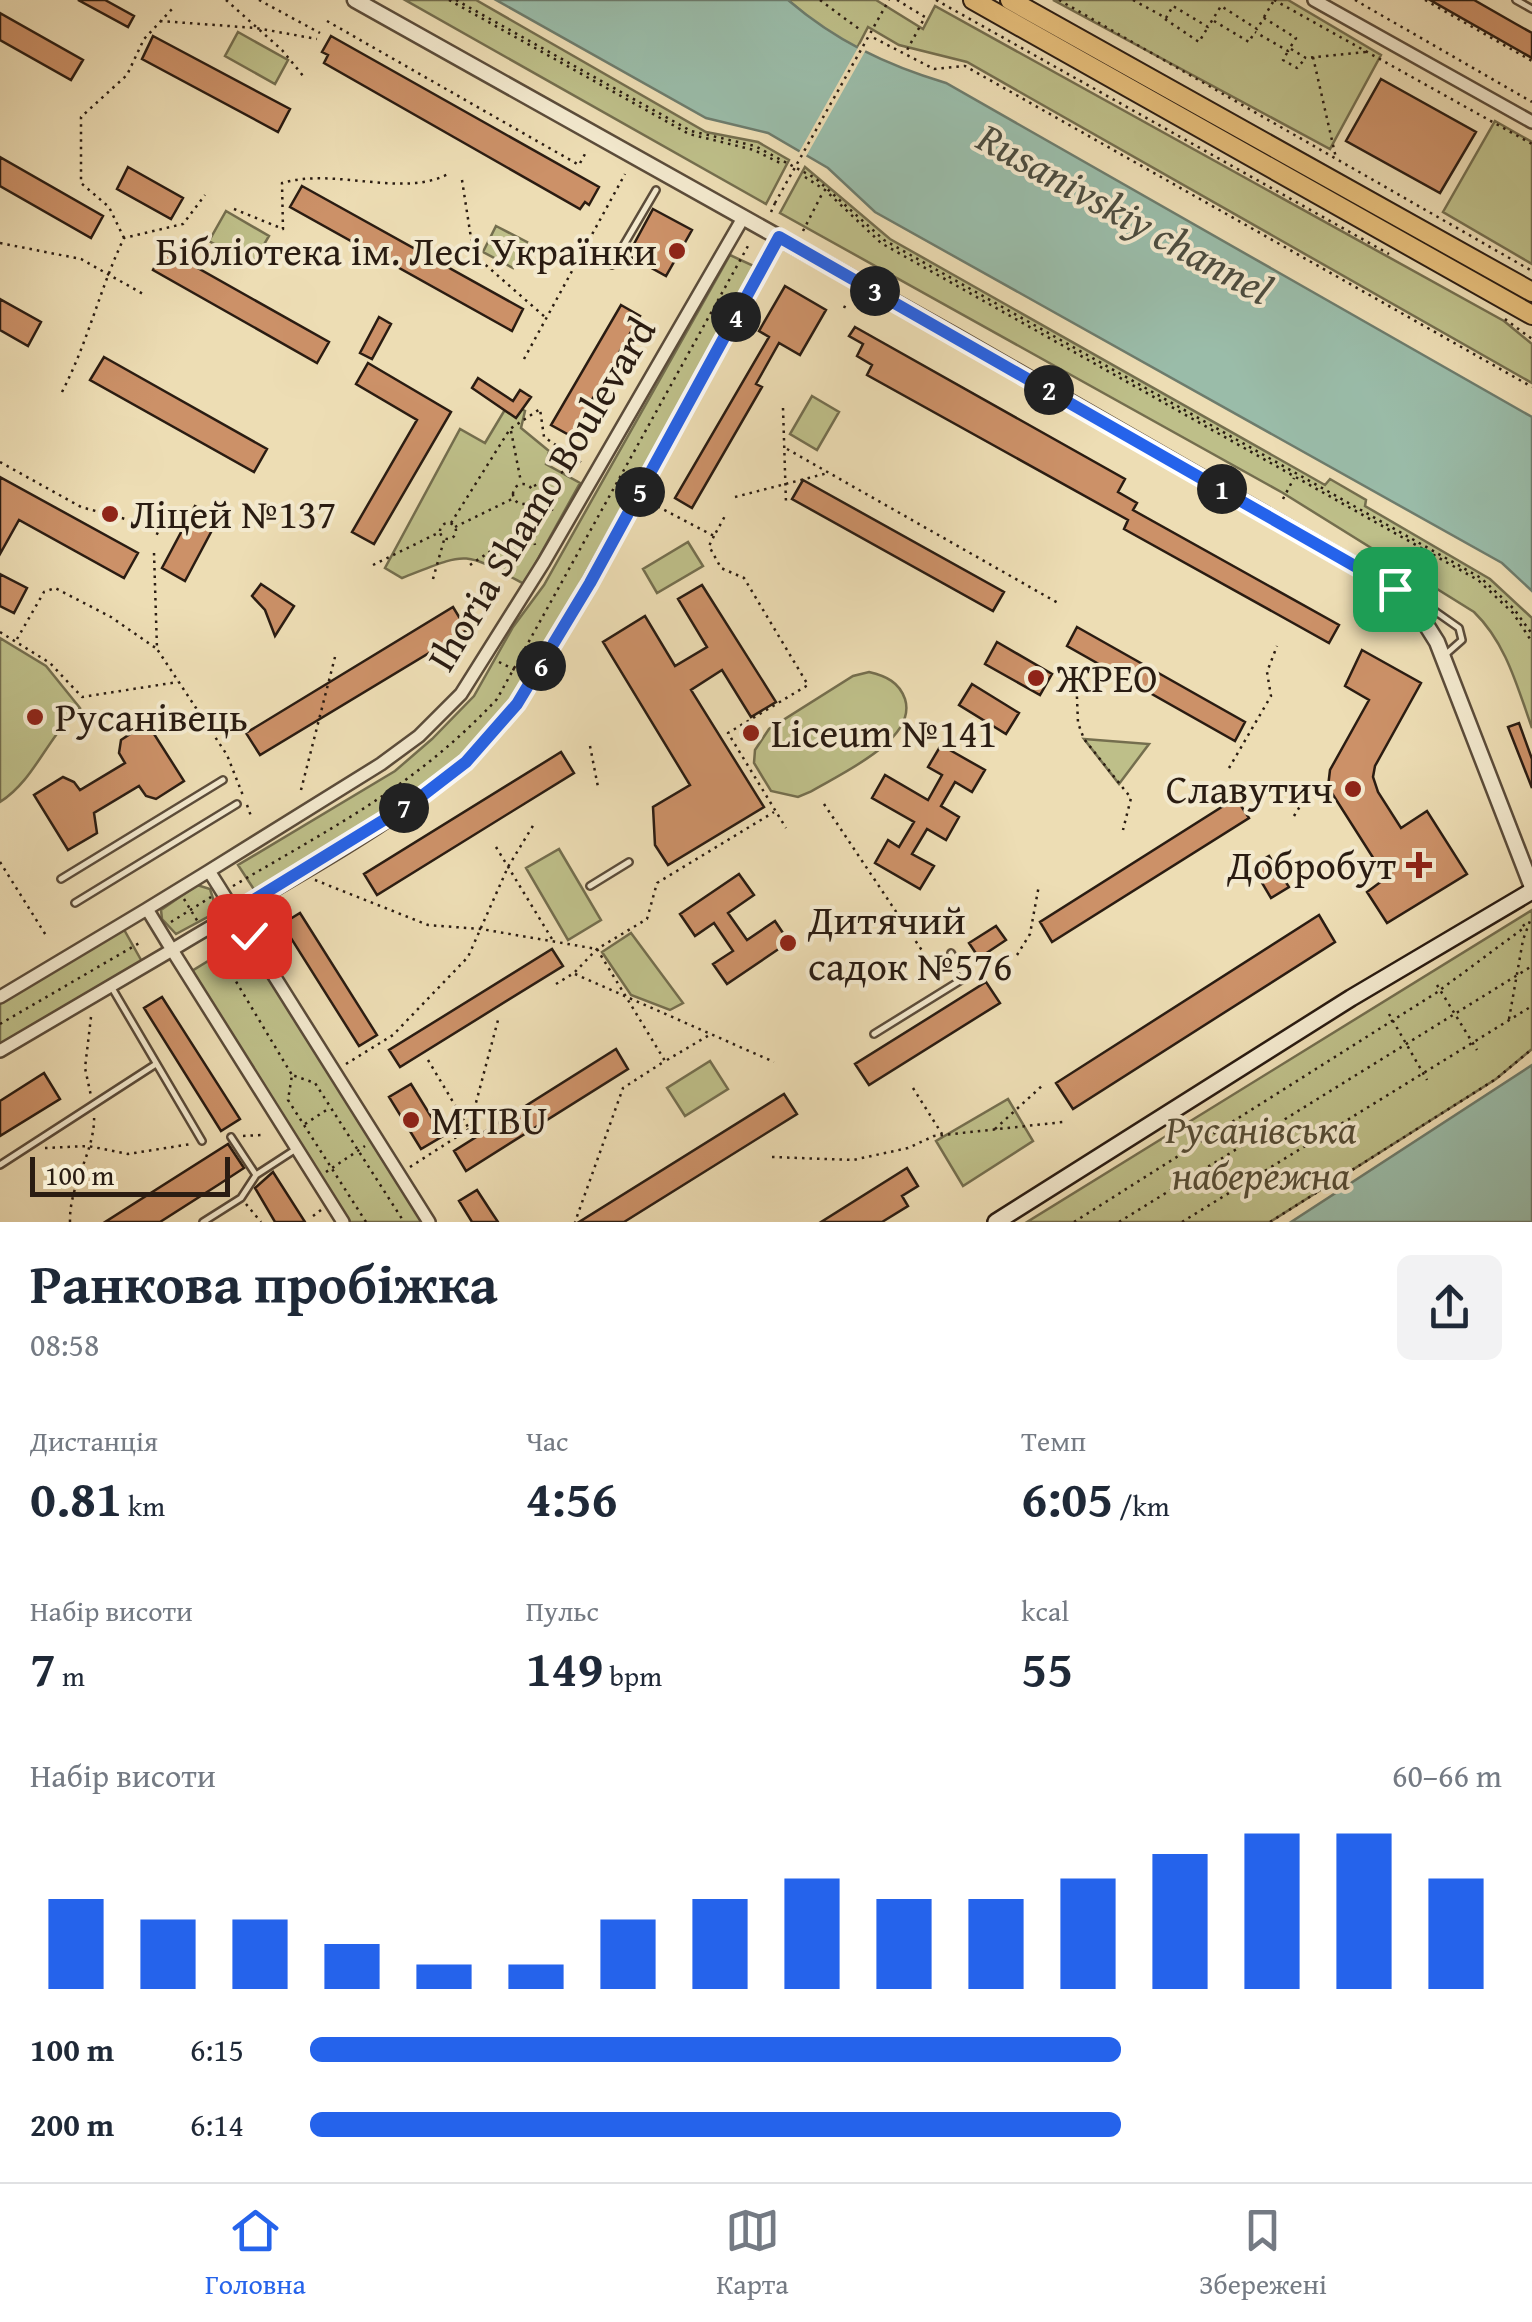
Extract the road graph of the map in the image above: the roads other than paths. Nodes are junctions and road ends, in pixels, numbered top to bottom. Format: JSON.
{"nodes":[{"id":1,"x":355,"y":0,"type":"edge"},
{"id":2,"x":972,"y":0,"type":"edge"},
{"id":3,"x":1010,"y":0,"type":"edge"},
{"id":4,"x":1314,"y":0,"type":"edge"},
{"id":5,"x":1516,"y":0,"type":"edge"},
{"id":6,"x":1532,"y":9,"type":"edge"},
{"id":7,"x":1532,"y":122,"type":"edge"},
{"id":8,"x":656,"y":190,"type":"dead end"},
{"id":9,"x":743,"y":218,"type":"junction"},
{"id":10,"x":779,"y":237,"type":"junction"},
{"id":11,"x":612,"y":265,"type":"dead end"},
{"id":12,"x":1532,"y":292,"type":"edge"},
{"id":13,"x":1532,"y":314,"type":"edge"},
{"id":14,"x":1415,"y":607,"type":"junction"},
{"id":15,"x":1443,"y":656,"type":"junction"},
{"id":16,"x":222,"y":780,"type":"dead end"},
{"id":17,"x":237,"y":804,"type":"dead end"},
{"id":18,"x":629,"y":862,"type":"dead end"},
{"id":19,"x":209,"y":871,"type":"junction"},
{"id":20,"x":62,"y":879,"type":"dead end"},
{"id":21,"x":590,"y":886,"type":"dead end"},
{"id":22,"x":1532,"y":889,"type":"edge"},
{"id":23,"x":75,"y":903,"type":"dead end"},
{"id":24,"x":147,"y":908,"type":"junction"},
{"id":25,"x":234,"y":912,"type":"junction"},
{"id":26,"x":172,"y":950,"type":"junction"},
{"id":27,"x":951,"y":953,"type":"dead end"},
{"id":28,"x":112,"y":987,"type":"junction"},
{"id":29,"x":0,"y":997,"type":"edge"},
{"id":30,"x":874,"y":1034,"type":"dead end"},
{"id":31,"x":0,"y":1051,"type":"edge"},
{"id":32,"x":156,"y":1064,"type":"junction"},
{"id":33,"x":231,"y":1137,"type":"road end"},
{"id":34,"x":202,"y":1141,"type":"road end"},
{"id":35,"x":296,"y":1149,"type":"junction"},
{"id":36,"x":0,"y":1164,"type":"edge"},
{"id":37,"x":256,"y":1175,"type":"junction"},
{"id":38,"x":203,"y":1222,"type":"edge"},
{"id":39,"x":343,"y":1222,"type":"edge"},
{"id":40,"x":429,"y":1222,"type":"edge"},
{"id":41,"x":996,"y":1222,"type":"edge"}],
"edges":[{"from":1,"to":9,"type":"street"},
{"from":2,"to":13,"type":"highway"},
{"from":3,"to":12,"type":"highway"},
{"from":4,"to":7,"type":"street"},
{"from":5,"to":6,"type":"lane"},
{"from":8,"to":11,"type":"lane"},
{"from":9,"to":10,"type":"street"},
{"from":9,"to":19,"type":"street","name":"Ihoria Shamo Boulevard"},
{"from":10,"to":14,"type":"street"},
{"from":10,"to":25,"type":"street","name":"Ihoria Shamo Boulevard"},
{"from":14,"to":15,"type":"street"},
{"from":14,"to":15,"type":"lane"},
{"from":15,"to":22,"type":"street"},
{"from":16,"to":20,"type":"lane"},
{"from":17,"to":23,"type":"lane"},
{"from":18,"to":21,"type":"lane"},
{"from":19,"to":24,"type":"street","name":"Ihoria Shamo Boulevard"},
{"from":19,"to":25,"type":"street"},
{"from":22,"to":41,"type":"main road"},
{"from":24,"to":26,"type":"street"},
{"from":24,"to":29,"type":"street"},
{"from":25,"to":26,"type":"street","name":"Ihoria Shamo Boulevard"},
{"from":25,"to":40,"type":"street"},
{"from":26,"to":28,"type":"street"},
{"from":26,"to":35,"type":"street"},
{"from":27,"to":30,"type":"lane"},
{"from":28,"to":31,"type":"street"},
{"from":28,"to":32,"type":"lane"},
{"from":32,"to":34,"type":"lane"},
{"from":32,"to":36,"type":"lane"},
{"from":33,"to":37,"type":"lane"},
{"from":35,"to":37,"type":"lane"},
{"from":35,"to":39,"type":"street"},
{"from":37,"to":38,"type":"lane"}]}
